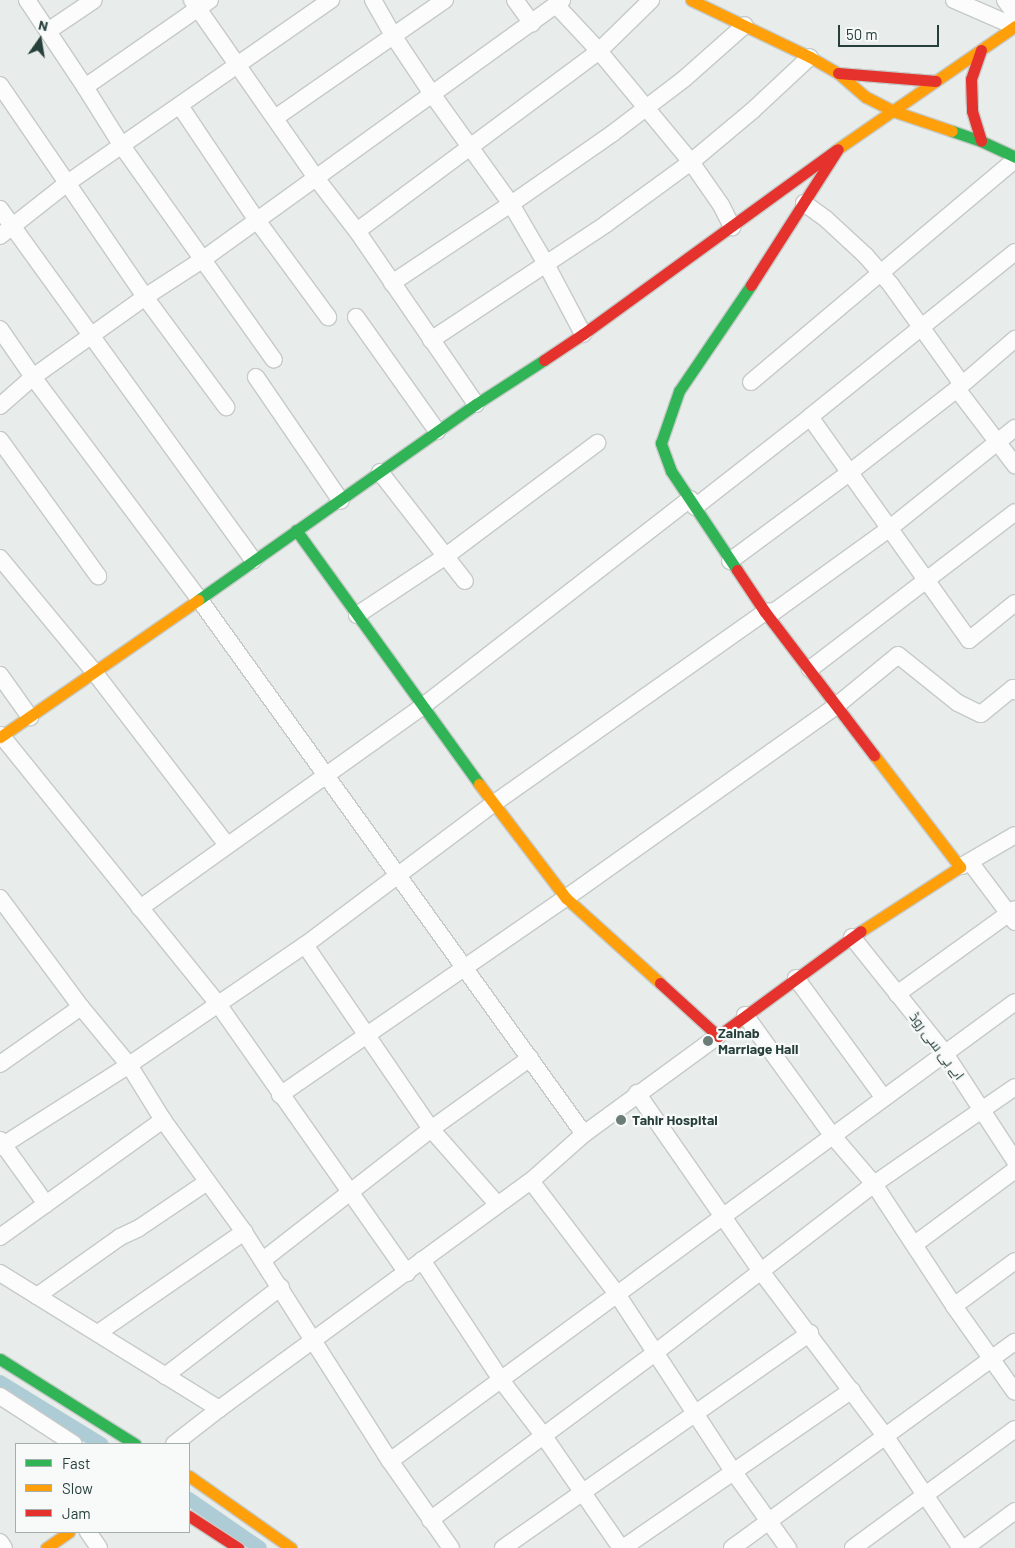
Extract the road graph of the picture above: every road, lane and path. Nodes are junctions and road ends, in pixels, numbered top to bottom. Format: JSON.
{"nodes":[{"id":1,"x":27,"y":0,"type":"edge"},
{"id":2,"x":94,"y":0,"type":"edge"},
{"id":3,"x":331,"y":0,"type":"edge"},
{"id":4,"x":372,"y":0,"type":"edge"},
{"id":5,"x":445,"y":0,"type":"edge"},
{"id":6,"x":515,"y":0,"type":"edge"},
{"id":7,"x":651,"y":0,"type":"edge"},
{"id":8,"x":691,"y":0,"type":"edge"},
{"id":9,"x":954,"y":0,"type":"edge"},
{"id":10,"x":1004,"y":0,"type":"edge"},
{"id":11,"x":200,"y":3,"type":"edge"},
{"id":12,"x":559,"y":3,"type":"edge"},
{"id":13,"x":1015,"y":14,"type":"edge"},
{"id":14,"x":532,"y":22,"type":"junction"},
{"id":15,"x":1015,"y":24,"type":"edge"},
{"id":16,"x":745,"y":25,"type":"junction"},
{"id":17,"x":48,"y":31,"type":"junction"},
{"id":18,"x":394,"y":37,"type":"junction"},
{"id":19,"x":981,"y":50,"type":"junction"},
{"id":20,"x":599,"y":51,"type":"junction"},
{"id":21,"x":810,"y":56,"type":"junction"},
{"id":22,"x":237,"y":64,"type":"junction"},
{"id":23,"x":838,"y":73,"type":"junction"},
{"id":24,"x":936,"y":81,"type":"junction"},
{"id":25,"x":0,"y":85,"type":"edge"},
{"id":26,"x":85,"y":87,"type":"junction"},
{"id":27,"x":432,"y":94,"type":"junction"},
{"id":28,"x":180,"y":106,"type":"junction"},
{"id":29,"x":646,"y":108,"type":"junction"},
{"id":30,"x":894,"y":111,"type":"junction"},
{"id":31,"x":274,"y":118,"type":"junction"},
{"id":32,"x":981,"y":141,"type":"junction"},
{"id":33,"x":469,"y":145,"type":"junction"},
{"id":34,"x":122,"y":146,"type":"junction"},
{"id":35,"x":838,"y":149,"type":"junction"},
{"id":36,"x":1015,"y":158,"type":"edge"},
{"id":37,"x":691,"y":162,"type":"junction"},
{"id":38,"x":316,"y":178,"type":"junction"},
{"id":39,"x":66,"y":184,"type":"junction"},
{"id":40,"x":804,"y":203,"type":"junction"},
{"id":41,"x":511,"y":204,"type":"junction"},
{"id":42,"x":0,"y":210,"type":"edge"},
{"id":43,"x":256,"y":219,"type":"junction"},
{"id":44,"x":732,"y":227,"type":"junction"},
{"id":45,"x":357,"y":231,"type":"junction"},
{"id":46,"x":6,"y":232,"type":"edge"},
{"id":47,"x":1015,"y":252,"type":"edge"},
{"id":48,"x":202,"y":260,"type":"junction"},
{"id":49,"x":546,"y":264,"type":"junction"},
{"id":50,"x":880,"y":273,"type":"junction"},
{"id":51,"x":392,"y":283,"type":"junction"},
{"id":52,"x":145,"y":297,"type":"junction"},
{"id":53,"x":328,"y":317,"type":"dead end"},
{"id":54,"x":356,"y":317,"type":"dead end"},
{"id":55,"x":921,"y":328,"type":"junction"},
{"id":56,"x":0,"y":329,"type":"edge"},
{"id":57,"x":583,"y":334,"type":"junction"},
{"id":58,"x":90,"y":337,"type":"junction"},
{"id":59,"x":1015,"y":339,"type":"edge"},
{"id":60,"x":432,"y":340,"type":"junction"},
{"id":61,"x":274,"y":360,"type":"dead end"},
{"id":62,"x":33,"y":378,"type":"junction"},
{"id":63,"x":256,"y":378,"type":"dead end"},
{"id":64,"x":751,"y":382,"type":"dead end"},
{"id":65,"x":959,"y":387,"type":"junction"},
{"id":66,"x":476,"y":404,"type":"junction"},
{"id":67,"x":0,"y":406,"type":"edge"},
{"id":68,"x":226,"y":407,"type":"dead end"},
{"id":69,"x":810,"y":417,"type":"junction"},
{"id":70,"x":1015,"y":428,"type":"edge"},
{"id":71,"x":437,"y":431,"type":"junction"},
{"id":72,"x":0,"y":440,"type":"edge"},
{"id":73,"x":597,"y":443,"type":"dead end"},
{"id":74,"x":997,"y":444,"type":"junction"},
{"id":75,"x":1015,"y":465,"type":"edge"},
{"id":76,"x":380,"y":472,"type":"junction"},
{"id":77,"x":849,"y":473,"type":"junction"},
{"id":78,"x":341,"y":501,"type":"junction"},
{"id":79,"x":692,"y":503,"type":"junction"},
{"id":80,"x":1015,"y":512,"type":"edge"},
{"id":81,"x":890,"y":528,"type":"junction"},
{"id":82,"x":296,"y":530,"type":"junction"},
{"id":83,"x":446,"y":556,"type":"junction"},
{"id":84,"x":0,"y":558,"type":"edge"},
{"id":85,"x":253,"y":560,"type":"junction"},
{"id":86,"x":730,"y":561,"type":"junction"},
{"id":87,"x":98,"y":576,"type":"dead end"},
{"id":88,"x":925,"y":580,"type":"junction"},
{"id":89,"x":465,"y":581,"type":"dead end"},
{"id":90,"x":199,"y":599,"type":"junction"},
{"id":91,"x":1015,"y":603,"type":"edge"},
{"id":92,"x":765,"y":612,"type":"junction"},
{"id":93,"x":357,"y":614,"type":"junction"},
{"id":94,"x":810,"y":669,"type":"junction"},
{"id":95,"x":95,"y":673,"type":"junction"},
{"id":96,"x":0,"y":675,"type":"edge"},
{"id":97,"x":1014,"y":688,"type":"edge"},
{"id":98,"x":423,"y":706,"type":"junction"},
{"id":99,"x":836,"y":706,"type":"junction"},
{"id":100,"x":30,"y":717,"type":"junction"},
{"id":101,"x":1,"y":736,"type":"edge"},
{"id":102,"x":326,"y":776,"type":"junction"},
{"id":103,"x":493,"y":804,"type":"junction"},
{"id":104,"x":1015,"y":835,"type":"edge"},
{"id":105,"x":227,"y":845,"type":"junction"},
{"id":106,"x":965,"y":865,"type":"junction"},
{"id":107,"x":397,"y":875,"type":"junction"},
{"id":108,"x":0,"y":898,"type":"edge"},
{"id":109,"x":566,"y":898,"type":"junction"},
{"id":110,"x":140,"y":908,"type":"junction"},
{"id":111,"x":1013,"y":915,"type":"edge"},
{"id":112,"x":852,"y":937,"type":"junction"},
{"id":113,"x":305,"y":945,"type":"junction"},
{"id":114,"x":466,"y":968,"type":"junction"},
{"id":115,"x":796,"y":978,"type":"junction"},
{"id":116,"x":897,"y":994,"type":"junction"},
{"id":117,"x":1015,"y":1002,"type":"edge"},
{"id":118,"x":218,"y":1004,"type":"junction"},
{"id":119,"x":81,"y":1007,"type":"junction"},
{"id":120,"x":746,"y":1015,"type":"junction"},
{"id":121,"x":367,"y":1033,"type":"junction"},
{"id":122,"x":718,"y":1036,"type":"junction"},
{"id":123,"x":944,"y":1052,"type":"junction"},
{"id":124,"x":530,"y":1058,"type":"junction"},
{"id":125,"x":0,"y":1064,"type":"edge"},
{"id":126,"x":129,"y":1065,"type":"junction"},
{"id":127,"x":1015,"y":1087,"type":"edge"},
{"id":128,"x":637,"y":1093,"type":"junction"},
{"id":129,"x":280,"y":1095,"type":"junction"},
{"id":130,"x":883,"y":1097,"type":"junction"},
{"id":131,"x":982,"y":1109,"type":"junction"},
{"id":132,"x":163,"y":1120,"type":"junction"},
{"id":133,"x":431,"y":1129,"type":"junction"},
{"id":134,"x":584,"y":1134,"type":"junction"},
{"id":135,"x":832,"y":1136,"type":"junction"},
{"id":136,"x":1,"y":1144,"type":"edge"},
{"id":137,"x":1015,"y":1161,"type":"edge"},
{"id":138,"x":1015,"y":1170,"type":"edge"},
{"id":139,"x":531,"y":1181,"type":"junction"},
{"id":140,"x":207,"y":1182,"type":"junction"},
{"id":141,"x":874,"y":1184,"type":"junction"},
{"id":142,"x":350,"y":1192,"type":"junction"},
{"id":143,"x":46,"y":1204,"type":"junction"},
{"id":144,"x":498,"y":1205,"type":"junction"},
{"id":145,"x":724,"y":1217,"type":"junction"},
{"id":146,"x":244,"y":1232,"type":"junction"},
{"id":147,"x":0,"y":1236,"type":"edge"},
{"id":148,"x":915,"y":1244,"type":"junction"},
{"id":149,"x":263,"y":1260,"type":"junction"},
{"id":150,"x":422,"y":1260,"type":"junction"},
{"id":151,"x":1015,"y":1262,"type":"edge"},
{"id":152,"x":760,"y":1270,"type":"junction"},
{"id":153,"x":0,"y":1273,"type":"edge"},
{"id":154,"x":407,"y":1273,"type":"junction"},
{"id":155,"x":281,"y":1287,"type":"junction"},
{"id":156,"x":616,"y":1294,"type":"junction"},
{"id":157,"x":37,"y":1296,"type":"junction"},
{"id":158,"x":954,"y":1306,"type":"junction"},
{"id":159,"x":98,"y":1333,"type":"junction"},
{"id":160,"x":810,"y":1333,"type":"junction"},
{"id":161,"x":312,"y":1342,"type":"junction"},
{"id":162,"x":1015,"y":1342,"type":"edge"},
{"id":163,"x":656,"y":1352,"type":"junction"},
{"id":164,"x":0,"y":1358,"type":"edge"},
{"id":165,"x":992,"y":1359,"type":"junction"},
{"id":166,"x":165,"y":1376,"type":"junction"},
{"id":167,"x":501,"y":1380,"type":"junction"},
{"id":168,"x":852,"y":1390,"type":"junction"},
{"id":169,"x":1015,"y":1392,"type":"edge"},
{"id":170,"x":0,"y":1396,"type":"edge"},
{"id":171,"x":218,"y":1409,"type":"junction"},
{"id":172,"x":697,"y":1413,"type":"junction"},
{"id":173,"x":1015,"y":1429,"type":"edge"},
{"id":174,"x":543,"y":1435,"type":"junction"},
{"id":175,"x":886,"y":1437,"type":"junction"},
{"id":176,"x":72,"y":1443,"type":"edge"},
{"id":177,"x":133,"y":1443,"type":"edge"},
{"id":178,"x":175,"y":1443,"type":"edge"},
{"id":179,"x":390,"y":1461,"type":"junction"},
{"id":180,"x":733,"y":1471,"type":"junction"},
{"id":181,"x":190,"y":1477,"type":"edge"},
{"id":182,"x":583,"y":1493,"type":"junction"},
{"id":183,"x":924,"y":1496,"type":"junction"},
{"id":184,"x":1015,"y":1511,"type":"edge"},
{"id":185,"x":190,"y":1517,"type":"edge"},
{"id":186,"x":430,"y":1520,"type":"junction"},
{"id":187,"x":768,"y":1520,"type":"junction"},
{"id":188,"x":68,"y":1533,"type":"edge"},
{"id":189,"x":89,"y":1533,"type":"edge"},
{"id":190,"x":0,"y":1542,"type":"edge"},
{"id":191,"x":4,"y":1548,"type":"edge"},
{"id":192,"x":46,"y":1548,"type":"edge"},
{"id":193,"x":98,"y":1548,"type":"edge"},
{"id":194,"x":238,"y":1548,"type":"edge"},
{"id":195,"x":291,"y":1548,"type":"edge"},
{"id":196,"x":451,"y":1548,"type":"edge"},
{"id":197,"x":503,"y":1548,"type":"edge"},
{"id":198,"x":622,"y":1548,"type":"edge"},
{"id":199,"x":732,"y":1548,"type":"edge"},
{"id":200,"x":788,"y":1548,"type":"edge"},
{"id":201,"x":853,"y":1548,"type":"edge"},
{"id":202,"x":963,"y":1548,"type":"edge"}],
"edges":[{"from":1,"to":17,"type":"street"},
{"from":2,"to":17,"type":"street"},
{"from":3,"to":22,"type":"street"},
{"from":4,"to":18,"type":"street"},
{"from":5,"to":18,"type":"street"},
{"from":6,"to":14,"type":"street"},
{"from":7,"to":20,"type":"street"},
{"from":8,"to":16,"type":"street"},
{"from":9,"to":15,"type":"street"},
{"from":10,"to":13,"type":"street"},
{"from":11,"to":22,"type":"street"},
{"from":11,"to":26,"type":"street"},
{"from":12,"to":14,"type":"street"},
{"from":12,"to":20,"type":"street"},
{"from":14,"to":27,"type":"street"},
{"from":15,"to":19,"type":"street"},
{"from":16,"to":21,"type":"street"},
{"from":16,"to":29,"type":"street"},
{"from":17,"to":26,"type":"street"},
{"from":18,"to":27,"type":"street"},
{"from":18,"to":31,"type":"street"},
{"from":19,"to":24,"type":"street"},
{"from":19,"to":32,"type":"street"},
{"from":20,"to":29,"type":"street"},
{"from":20,"to":33,"type":"street"},
{"from":21,"to":23,"type":"street"},
{"from":21,"to":37,"type":"street"},
{"from":22,"to":28,"type":"street"},
{"from":22,"to":31,"type":"street"},
{"from":23,"to":24,"type":"street"},
{"from":23,"to":30,"type":"street"},
{"from":24,"to":30,"type":"street"},
{"from":25,"to":39,"type":"street"},
{"from":26,"to":34,"type":"street"},
{"from":27,"to":33,"type":"street"},
{"from":27,"to":38,"type":"street"},
{"from":28,"to":34,"type":"street"},
{"from":28,"to":43,"type":"street"},
{"from":29,"to":37,"type":"street"},
{"from":29,"to":41,"type":"street"},
{"from":30,"to":32,"type":"street"},
{"from":30,"to":35,"type":"street"},
{"from":31,"to":38,"type":"street"},
{"from":32,"to":36,"type":"street"},
{"from":33,"to":41,"type":"street"},
{"from":33,"to":45,"type":"street"},
{"from":34,"to":39,"type":"street"},
{"from":34,"to":48,"type":"street"},
{"from":35,"to":40,"type":"street"},
{"from":35,"to":44,"type":"street"},
{"from":36,"to":50,"type":"street"},
{"from":37,"to":44,"type":"street"},
{"from":37,"to":49,"type":"street"},
{"from":38,"to":43,"type":"street"},
{"from":38,"to":45,"type":"street"},
{"from":39,"to":46,"type":"street"},
{"from":39,"to":52,"type":"street"},
{"from":40,"to":50,"type":"street"},
{"from":40,"to":79,"type":"street"},
{"from":41,"to":49,"type":"street"},
{"from":41,"to":51,"type":"street"},
{"from":42,"to":46,"type":"street"},
{"from":43,"to":48,"type":"street"},
{"from":43,"to":53,"type":"street"},
{"from":44,"to":57,"type":"street"},
{"from":45,"to":51,"type":"street"},
{"from":46,"to":58,"type":"street"},
{"from":47,"to":55,"type":"street"},
{"from":48,"to":52,"type":"street"},
{"from":48,"to":61,"type":"street"},
{"from":49,"to":57,"type":"street"},
{"from":49,"to":60,"type":"street"},
{"from":50,"to":55,"type":"street"},
{"from":50,"to":64,"type":"street"},
{"from":51,"to":60,"type":"street"},
{"from":52,"to":58,"type":"street"},
{"from":52,"to":68,"type":"street"},
{"from":54,"to":71,"type":"street"},
{"from":55,"to":65,"type":"street"},
{"from":55,"to":69,"type":"street"},
{"from":56,"to":62,"type":"street"},
{"from":57,"to":66,"type":"street"},
{"from":58,"to":62,"type":"street"},
{"from":58,"to":85,"type":"street"},
{"from":59,"to":65,"type":"street"},
{"from":60,"to":66,"type":"street"},
{"from":62,"to":67,"type":"street"},
{"from":62,"to":90,"type":"street"},
{"from":63,"to":78,"type":"street"},
{"from":65,"to":74,"type":"street"},
{"from":65,"to":77,"type":"street"},
{"from":66,"to":71,"type":"street"},
{"from":69,"to":77,"type":"street"},
{"from":69,"to":79,"type":"street"},
{"from":70,"to":74,"type":"street"},
{"from":71,"to":76,"type":"street"},
{"from":72,"to":87,"type":"street"},
{"from":73,"to":83,"type":"street"},
{"from":74,"to":75,"type":"street"},
{"from":74,"to":81,"type":"street"},
{"from":76,"to":78,"type":"street"},
{"from":76,"to":83,"type":"street"},
{"from":77,"to":81,"type":"street"},
{"from":77,"to":86,"type":"street"},
{"from":78,"to":82,"type":"street"},
{"from":79,"to":86,"type":"street"},
{"from":79,"to":98,"type":"street"},
{"from":80,"to":88,"type":"street"},
{"from":81,"to":88,"type":"street"},
{"from":81,"to":92,"type":"street"},
{"from":82,"to":85,"type":"street"},
{"from":82,"to":93,"type":"street"},
{"from":83,"to":89,"type":"street"},
{"from":83,"to":93,"type":"street"},
{"from":84,"to":95,"type":"street"},
{"from":85,"to":90,"type":"street"},
{"from":86,"to":92,"type":"street"},
{"from":88,"to":91,"type":"street"},
{"from":88,"to":94,"type":"street"},
{"from":90,"to":95,"type":"street"},
{"from":90,"to":102,"type":"street"},
{"from":92,"to":94,"type":"street"},
{"from":92,"to":103,"type":"street"},
{"from":93,"to":98,"type":"street"},
{"from":94,"to":99,"type":"street"},
{"from":95,"to":100,"type":"street"},
{"from":95,"to":105,"type":"street"},
{"from":96,"to":100,"type":"street"},
{"from":97,"to":99,"type":"street"},
{"from":98,"to":102,"type":"street"},
{"from":98,"to":103,"type":"street"},
{"from":99,"to":106,"type":"street"},
{"from":99,"to":109,"type":"street"},
{"from":100,"to":101,"type":"street"},
{"from":101,"to":110,"type":"street"},
{"from":102,"to":105,"type":"street"},
{"from":102,"to":107,"type":"street"},
{"from":103,"to":107,"type":"street"},
{"from":103,"to":109,"type":"street"},
{"from":104,"to":106,"type":"street"},
{"from":105,"to":110,"type":"street"},
{"from":106,"to":111,"type":"street"},
{"from":106,"to":112,"type":"street"},
{"from":107,"to":113,"type":"street"},
{"from":107,"to":114,"type":"street"},
{"from":108,"to":119,"type":"street"},
{"from":109,"to":114,"type":"street"},
{"from":109,"to":122,"type":"street"},
{"from":110,"to":118,"type":"street"},
{"from":111,"to":116,"type":"street"},
{"from":112,"to":115,"type":"street"},
{"from":112,"to":116,"type":"street","name":"اے بی سی روڈ"},
{"from":113,"to":118,"type":"street"},
{"from":113,"to":121,"type":"street"},
{"from":114,"to":121,"type":"street"},
{"from":114,"to":124,"type":"street"},
{"from":115,"to":120,"type":"street"},
{"from":115,"to":130,"type":"street"},
{"from":116,"to":123,"type":"street","name":"اے بی سی روڈ"},
{"from":117,"to":123,"type":"street"},
{"from":118,"to":126,"type":"street"},
{"from":118,"to":129,"type":"street"},
{"from":119,"to":125,"type":"street"},
{"from":119,"to":126,"type":"street"},
{"from":120,"to":122,"type":"street"},
{"from":120,"to":135,"type":"street"},
{"from":121,"to":129,"type":"street"},
{"from":121,"to":133,"type":"street"},
{"from":122,"to":128,"type":"street"},
{"from":123,"to":130,"type":"street"},
{"from":123,"to":131,"type":"street","name":"اے بی سی روڈ"},
{"from":124,"to":133,"type":"street"},
{"from":124,"to":134,"type":"street"},
{"from":126,"to":132,"type":"street"},
{"from":126,"to":136,"type":"street"},
{"from":127,"to":131,"type":"street"},
{"from":128,"to":134,"type":"street"},
{"from":128,"to":145,"type":"street"},
{"from":129,"to":142,"type":"street"},
{"from":130,"to":135,"type":"street"},
{"from":131,"to":137,"type":"street","name":"اے بی سی روڈ"},
{"from":131,"to":141,"type":"street"},
{"from":132,"to":140,"type":"street"},
{"from":132,"to":143,"type":"street"},
{"from":133,"to":142,"type":"street"},
{"from":133,"to":144,"type":"street"},
{"from":134,"to":139,"type":"street"},
{"from":135,"to":141,"type":"street"},
{"from":135,"to":145,"type":"street"},
{"from":136,"to":143,"type":"street"},
{"from":138,"to":148,"type":"street"},
{"from":139,"to":144,"type":"street"},
{"from":139,"to":156,"type":"street"},
{"from":140,"to":146,"type":"street"},
{"from":140,"to":157,"type":"street"},
{"from":141,"to":148,"type":"street"},
{"from":141,"to":152,"type":"street"},
{"from":142,"to":149,"type":"street"},
{"from":142,"to":154,"type":"street"},
{"from":143,"to":147,"type":"street"},
{"from":144,"to":150,"type":"street"},
{"from":145,"to":152,"type":"street"},
{"from":145,"to":156,"type":"street"},
{"from":146,"to":149,"type":"street"},
{"from":146,"to":159,"type":"street"},
{"from":148,"to":158,"type":"street"},
{"from":149,"to":155,"type":"street"},
{"from":150,"to":154,"type":"street"},
{"from":150,"to":167,"type":"street"},
{"from":151,"to":158,"type":"street"},
{"from":152,"to":160,"type":"street"},
{"from":152,"to":163,"type":"street"},
{"from":153,"to":157,"type":"street"},
{"from":154,"to":161,"type":"street"},
{"from":155,"to":161,"type":"street"},
{"from":155,"to":166,"type":"street"},
{"from":156,"to":163,"type":"street"},
{"from":156,"to":167,"type":"street"},
{"from":157,"to":159,"type":"street"},
{"from":158,"to":165,"type":"street"},
{"from":159,"to":166,"type":"street"},
{"from":160,"to":168,"type":"street"},
{"from":160,"to":172,"type":"street"},
{"from":161,"to":171,"type":"street"},
{"from":161,"to":179,"type":"street"},
{"from":162,"to":165,"type":"street"},
{"from":163,"to":172,"type":"street"},
{"from":163,"to":174,"type":"street"},
{"from":164,"to":177,"type":"street"},
{"from":165,"to":169,"type":"street"},
{"from":165,"to":175,"type":"street"},
{"from":166,"to":171,"type":"street"},
{"from":167,"to":174,"type":"street"},
{"from":167,"to":179,"type":"street"},
{"from":168,"to":175,"type":"street"},
{"from":168,"to":180,"type":"street"},
{"from":170,"to":176,"type":"street"},
{"from":171,"to":178,"type":"street"},
{"from":172,"to":180,"type":"street"},
{"from":172,"to":182,"type":"street"},
{"from":173,"to":183,"type":"street"},
{"from":174,"to":182,"type":"street"},
{"from":174,"to":186,"type":"street"},
{"from":175,"to":183,"type":"street"},
{"from":175,"to":187,"type":"street"},
{"from":179,"to":186,"type":"street"},
{"from":180,"to":187,"type":"street"},
{"from":180,"to":198,"type":"street"},
{"from":181,"to":195,"type":"street"},
{"from":182,"to":197,"type":"street"},
{"from":182,"to":198,"type":"street"},
{"from":183,"to":201,"type":"street"},
{"from":183,"to":202,"type":"street"},
{"from":184,"to":202,"type":"street"},
{"from":185,"to":194,"type":"street"},
{"from":186,"to":196,"type":"street"},
{"from":187,"to":199,"type":"street"},
{"from":187,"to":200,"type":"street"},
{"from":188,"to":192,"type":"street"},
{"from":189,"to":193,"type":"street"},
{"from":190,"to":191,"type":"street"}]}
